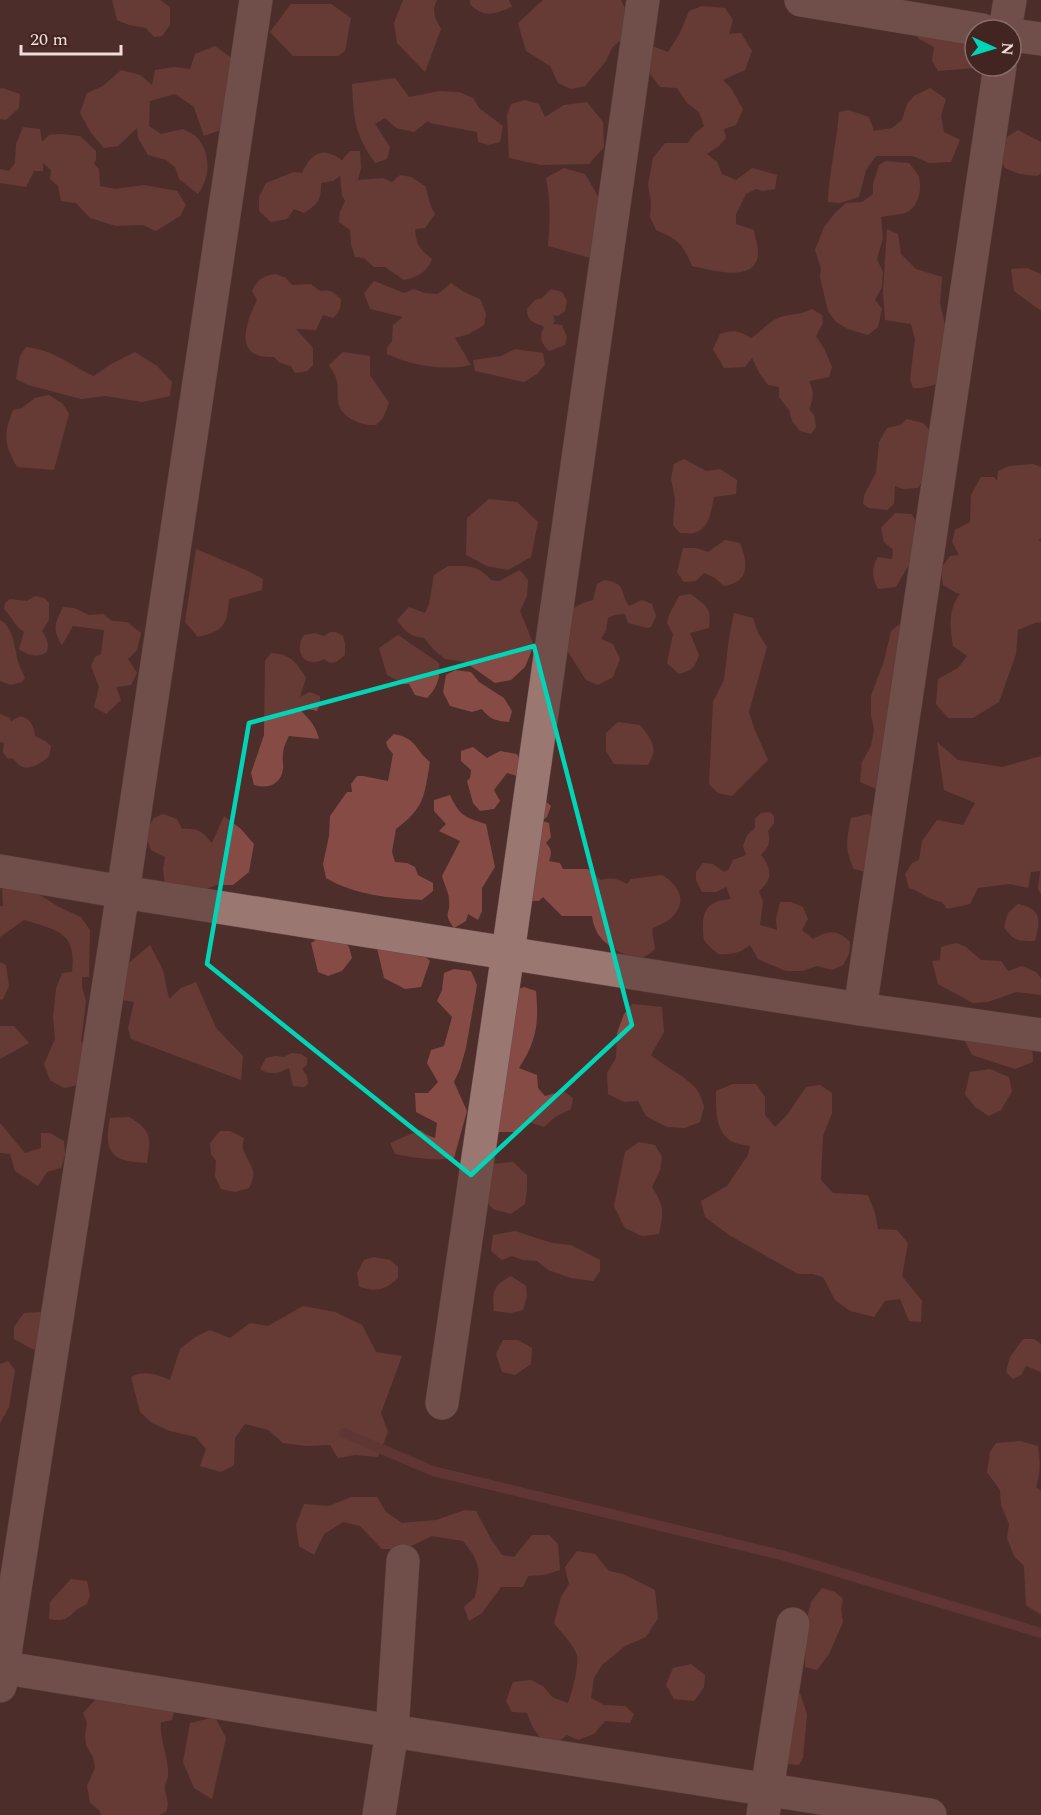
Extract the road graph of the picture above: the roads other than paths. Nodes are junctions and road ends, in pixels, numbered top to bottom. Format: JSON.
{"nodes":[{"id":1,"x":256,"y":0,"type":"edge"},
{"id":2,"x":643,"y":0,"type":"edge"},
{"id":3,"x":801,"y":0,"type":"edge"},
{"id":4,"x":1010,"y":0,"type":"edge"},
{"id":5,"x":1007,"y":18,"type":"edge"},
{"id":6,"x":963,"y":27,"type":"edge"},
{"id":7,"x":1023,"y":37,"type":"edge"},
{"id":8,"x":1041,"y":39,"type":"edge"},
{"id":9,"x":998,"y":78,"type":"edge"},
{"id":10,"x":0,"y":871,"type":"edge"},
{"id":11,"x":123,"y":892,"type":"junction"},
{"id":12,"x":508,"y":953,"type":"junction"},
{"id":13,"x":860,"y":1009,"type":"junction"},
{"id":14,"x":1041,"y":1035,"type":"edge"},
{"id":15,"x":442,"y":1403,"type":"dead end"},
{"id":16,"x":403,"y":1561,"type":"dead end"},
{"id":17,"x":793,"y":1624,"type":"dead end"},
{"id":18,"x":1,"y":1674,"type":"edge"},
{"id":19,"x":392,"y":1731,"type":"junction"},
{"id":20,"x":765,"y":1802,"type":"edge"},
{"id":21,"x":379,"y":1815,"type":"edge"},
{"id":22,"x":930,"y":1815,"type":"edge"}],
"edges":[{"from":1,"to":11,"type":"street"},
{"from":2,"to":12,"type":"street"},
{"from":3,"to":6,"type":"street"},
{"from":4,"to":5,"type":"street"},
{"from":7,"to":8,"type":"street"},
{"from":9,"to":13,"type":"street"},
{"from":10,"to":11,"type":"street"},
{"from":11,"to":12,"type":"street"},
{"from":11,"to":18,"type":"street"},
{"from":12,"to":13,"type":"street"},
{"from":12,"to":15,"type":"street"},
{"from":13,"to":14,"type":"street"},
{"from":16,"to":19,"type":"street"},
{"from":17,"to":20,"type":"street"},
{"from":18,"to":19,"type":"street"},
{"from":19,"to":20,"type":"street"},
{"from":19,"to":21,"type":"street"},
{"from":20,"to":22,"type":"street"}]}
